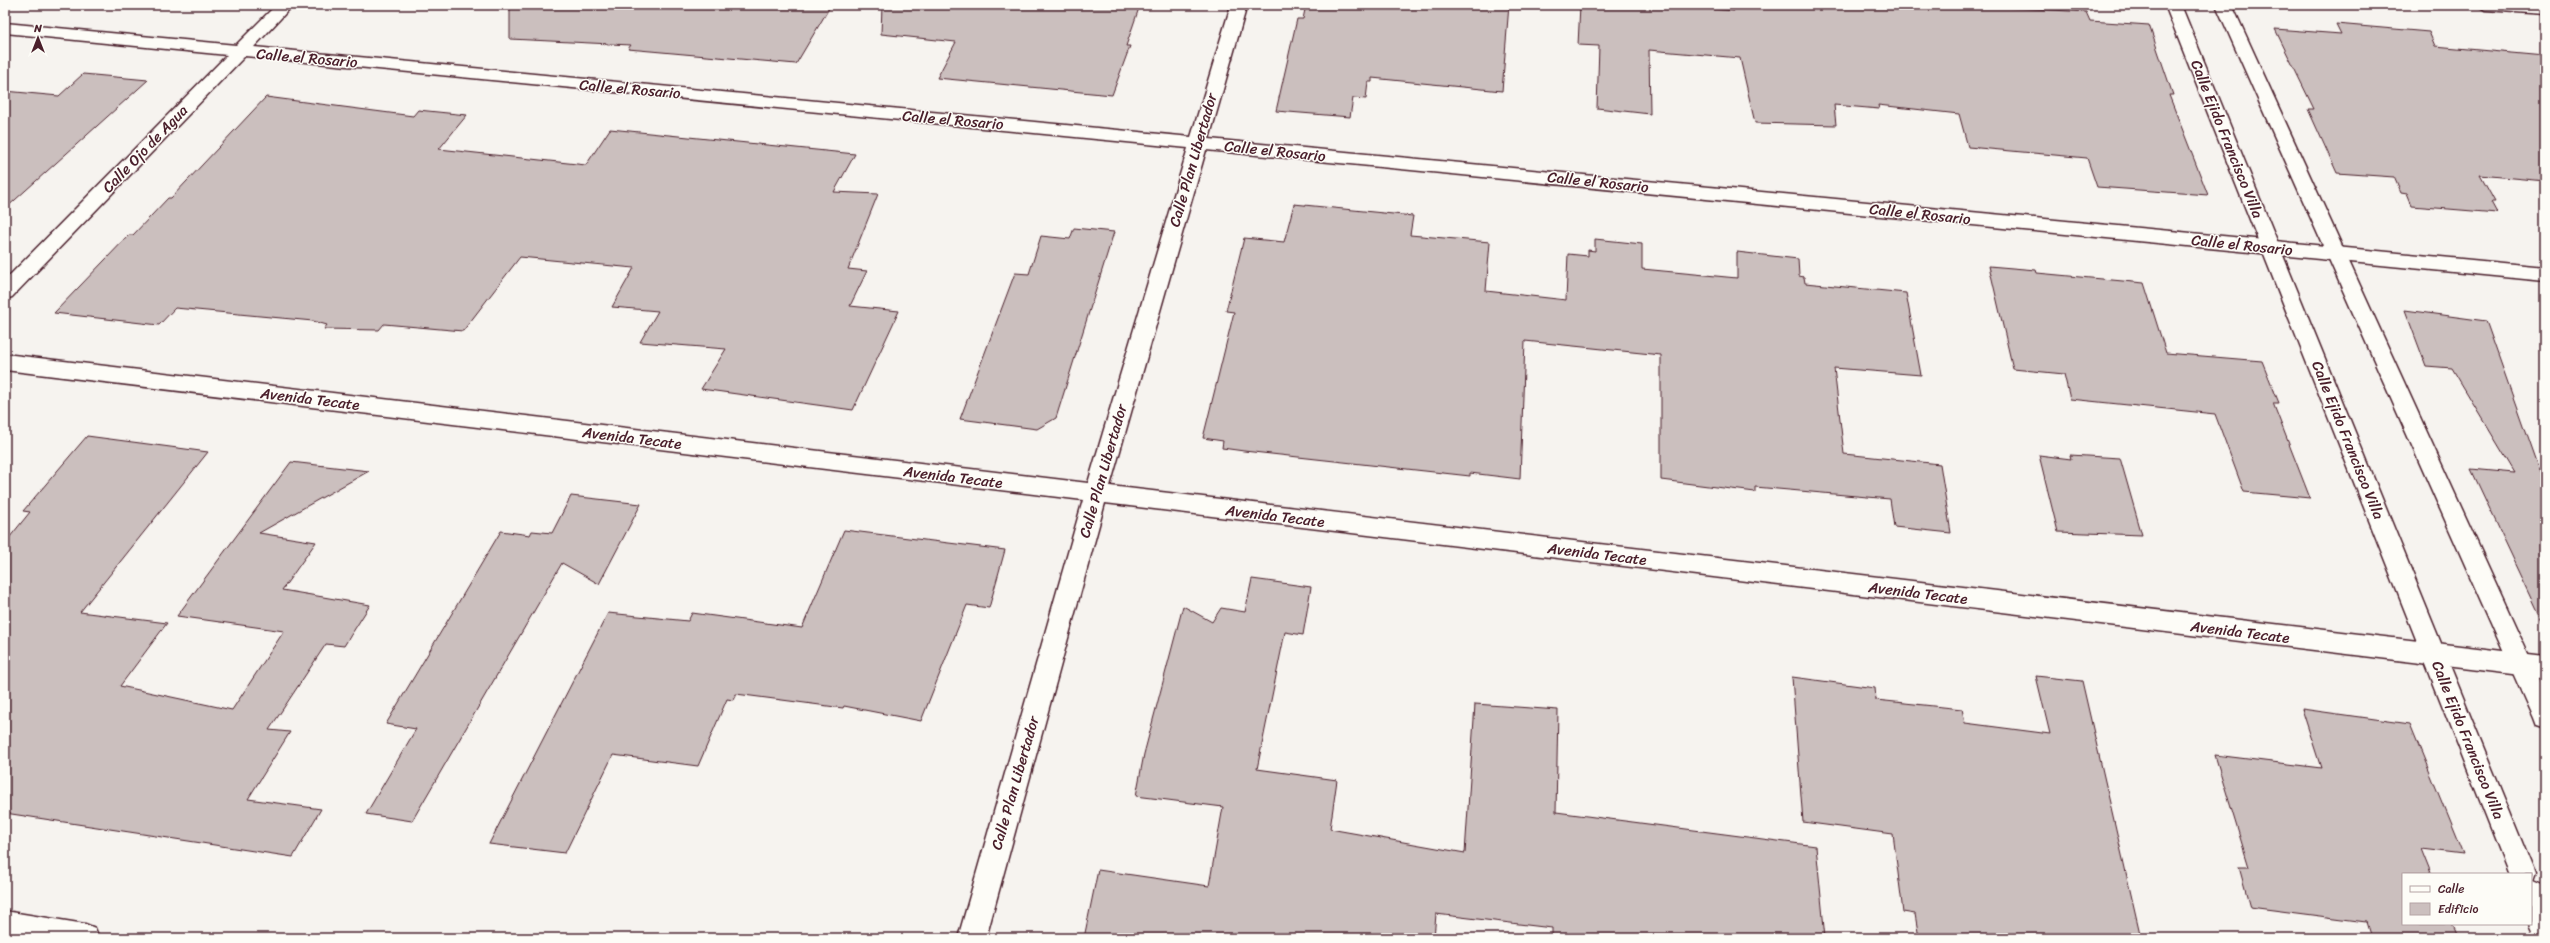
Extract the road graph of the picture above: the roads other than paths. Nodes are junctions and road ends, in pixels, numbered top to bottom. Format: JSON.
{"nodes":[{"id":1,"x":284,"y":5,"type":"edge"},
{"id":2,"x":1239,"y":5,"type":"edge"},
{"id":3,"x":2173,"y":5,"type":"edge"},
{"id":4,"x":2224,"y":5,"type":"edge"},
{"id":5,"x":2485,"y":5,"type":"edge"},
{"id":6,"x":2545,"y":9,"type":"edge"},
{"id":7,"x":5,"y":28,"type":"edge"},
{"id":8,"x":239,"y":52,"type":"junction"},
{"id":9,"x":1198,"y":143,"type":"junction"},
{"id":10,"x":2271,"y":248,"type":"junction"},
{"id":11,"x":2335,"y":254,"type":"junction"},
{"id":12,"x":2545,"y":274,"type":"edge"},
{"id":13,"x":5,"y":292,"type":"edge"},
{"id":14,"x":5,"y":362,"type":"edge"},
{"id":15,"x":1096,"y":494,"type":"junction"},
{"id":16,"x":2433,"y":655,"type":"junction"},
{"id":17,"x":2522,"y":665,"type":"junction"},
{"id":18,"x":2545,"y":668,"type":"edge"},
{"id":19,"x":2545,"y":718,"type":"edge"},
{"id":20,"x":2522,"y":873,"type":"edge"},
{"id":21,"x":2532,"y":897,"type":"edge"},
{"id":22,"x":5,"y":925,"type":"edge"},
{"id":23,"x":2545,"y":929,"type":"edge"},
{"id":24,"x":85,"y":938,"type":"edge"},
{"id":25,"x":972,"y":938,"type":"edge"}],
"edges":[{"from":1,"to":8,"type":"street","name":"Calle Ojo de Agua"},
{"from":2,"to":9,"type":"street","name":"Calle Plan Libertador"},
{"from":3,"to":10,"type":"street","name":"Calle Ejido Francisco Villa"},
{"from":4,"to":11,"type":"street"},
{"from":5,"to":6,"type":"street"},
{"from":7,"to":8,"type":"street","name":"Calle el Rosario"},
{"from":8,"to":9,"type":"street","name":"Calle el Rosario"},
{"from":8,"to":13,"type":"street","name":"Calle Ojo de Agua"},
{"from":9,"to":10,"type":"street","name":"Calle el Rosario"},
{"from":9,"to":15,"type":"street","name":"Calle Plan Libertador"},
{"from":10,"to":11,"type":"street","name":"Calle el Rosario"},
{"from":10,"to":16,"type":"street","name":"Calle Ejido Francisco Villa"},
{"from":11,"to":12,"type":"street","name":"Calle el Rosario"},
{"from":11,"to":17,"type":"street"},
{"from":14,"to":15,"type":"street","name":"Avenida Tecate"},
{"from":15,"to":16,"type":"street","name":"Avenida Tecate"},
{"from":15,"to":25,"type":"street","name":"Calle Plan Libertador"},
{"from":16,"to":17,"type":"street","name":"Avenida Tecate"},
{"from":16,"to":20,"type":"street","name":"Calle Ejido Francisco Villa"},
{"from":17,"to":18,"type":"street","name":"Avenida Tecate"},
{"from":17,"to":19,"type":"street"},
{"from":21,"to":23,"type":"street"},
{"from":22,"to":24,"type":"street"}]}
